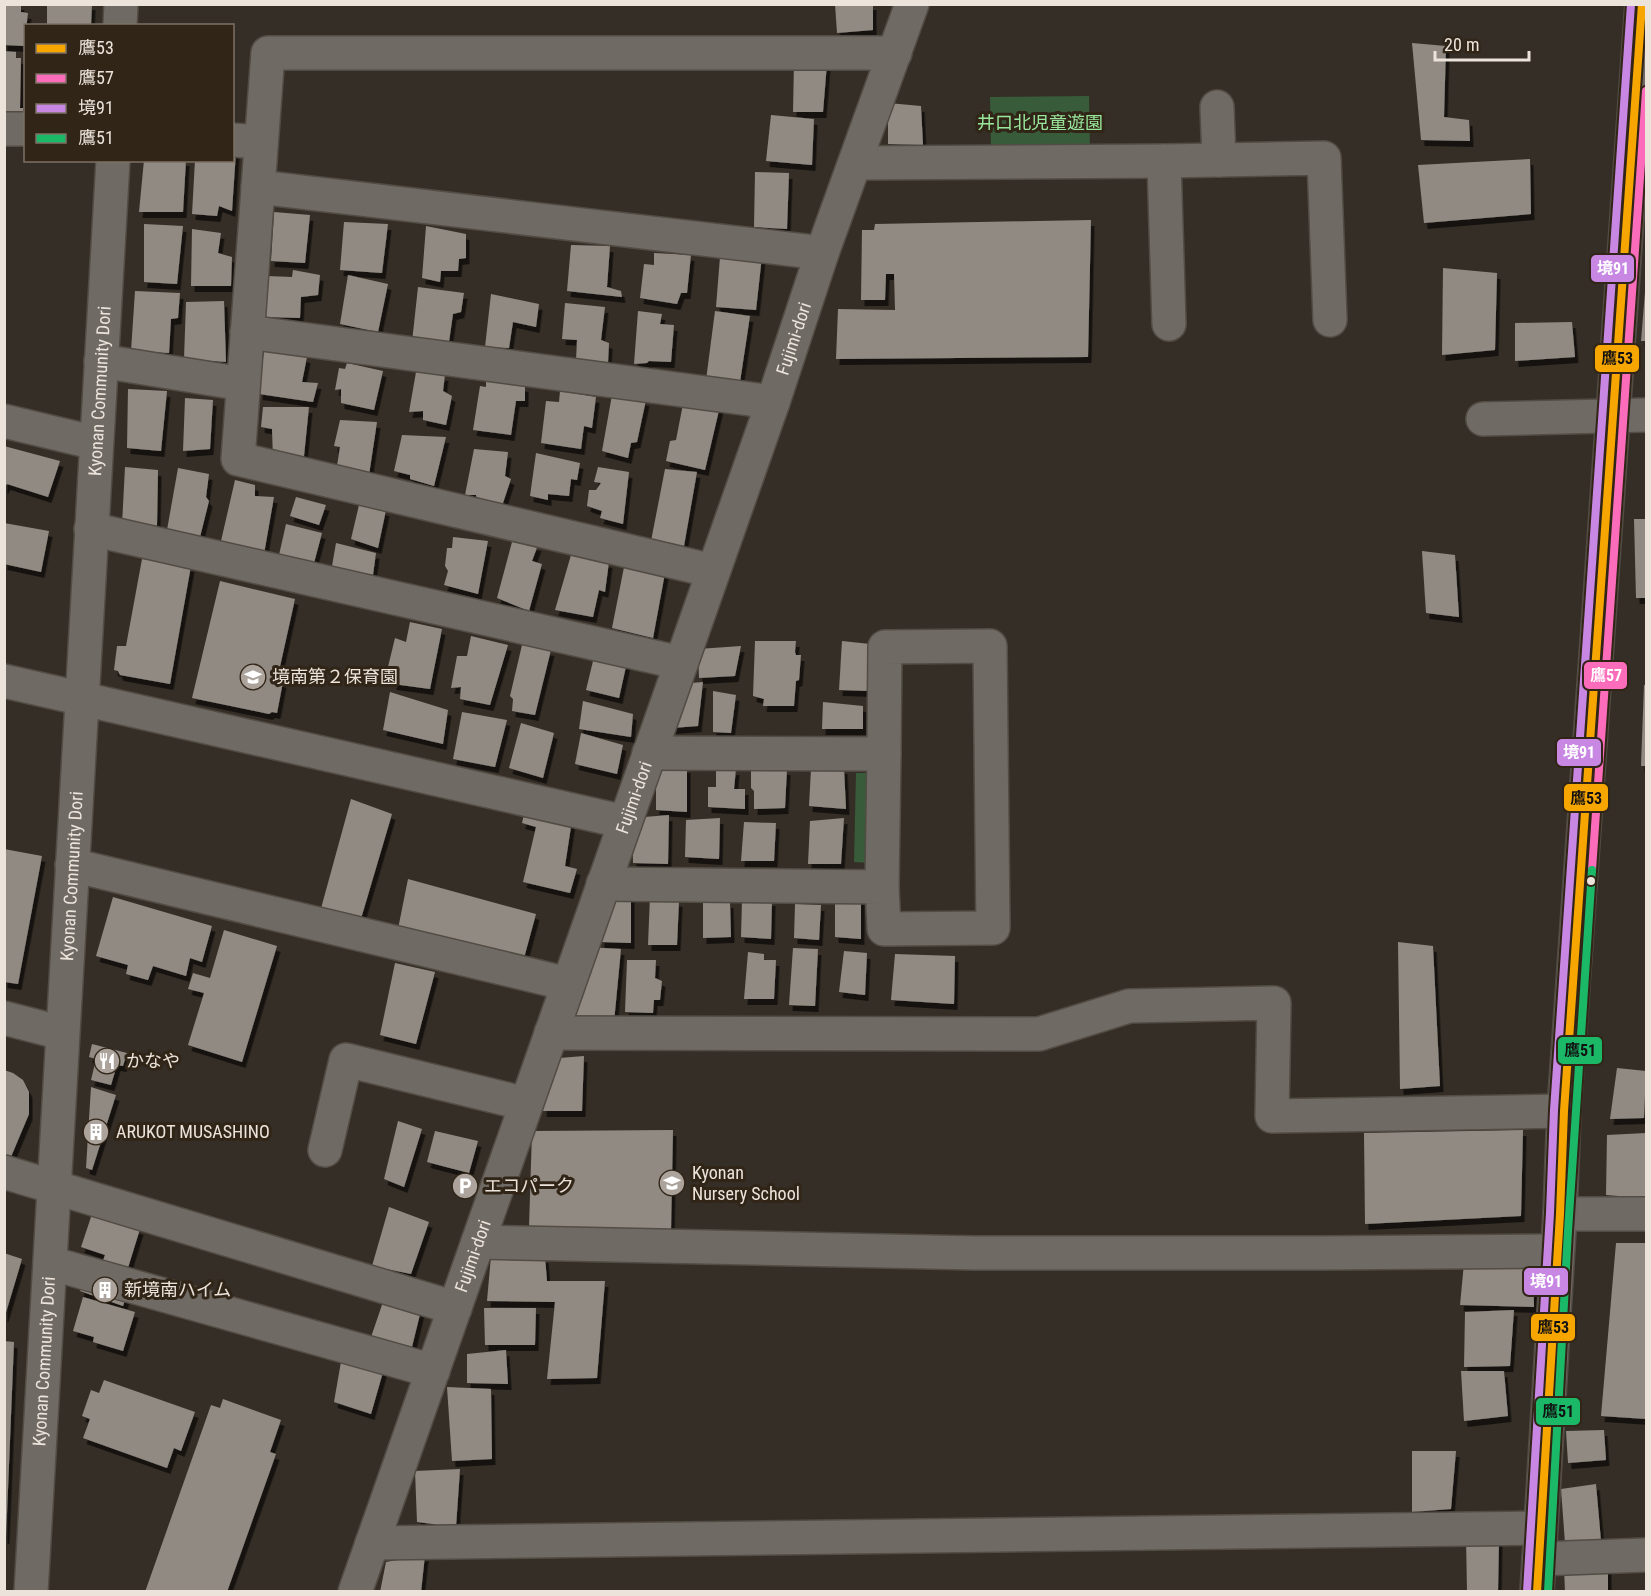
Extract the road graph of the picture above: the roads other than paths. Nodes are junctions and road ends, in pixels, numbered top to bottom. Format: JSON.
{"nodes":[{"id":1,"x":121,"y":4,"type":"edge"},
{"id":2,"x":912,"y":4,"type":"edge"},
{"id":3,"x":1642,"y":4,"type":"edge"},
{"id":4,"x":120,"y":24,"type":"edge"},
{"id":5,"x":895,"y":53,"type":"junction"},
{"id":6,"x":1642,"y":69,"type":"edge"},
{"id":7,"x":1217,"y":107,"type":"dead end"},
{"id":8,"x":4,"y":129,"type":"edge"},
{"id":9,"x":24,"y":129,"type":"edge"},
{"id":10,"x":247,"y":141,"type":"edge"},
{"id":11,"x":1219,"y":160,"type":"junction"},
{"id":12,"x":1164,"y":161,"type":"junction"},
{"id":13,"x":112,"y":162,"type":"edge"},
{"id":14,"x":856,"y":163,"type":"junction"},
{"id":15,"x":258,"y":188,"type":"junction"},
{"id":16,"x":1638,"y":204,"type":"edge"},
{"id":17,"x":822,"y":253,"type":"junction"},
{"id":18,"x":1330,"y":320,"type":"dead end"},
{"id":19,"x":1169,"y":324,"type":"dead end"},
{"id":20,"x":247,"y":332,"type":"junction"},
{"id":21,"x":101,"y":361,"type":"junction"},
{"id":22,"x":243,"y":384,"type":"junction"},
{"id":23,"x":772,"y":402,"type":"junction"},
{"id":24,"x":1647,"y":415,"type":"edge"},
{"id":25,"x":1614,"y":416,"type":"junction"},
{"id":26,"x":1483,"y":419,"type":"dead end"},
{"id":27,"x":4,"y":421,"type":"edge"},
{"id":28,"x":96,"y":443,"type":"junction"},
{"id":29,"x":91,"y":529,"type":"junction"},
{"id":30,"x":713,"y":571,"type":"junction"},
{"id":31,"x":681,"y":663,"type":"junction"},
{"id":32,"x":4,"y":681,"type":"edge"},
{"id":33,"x":82,"y":699,"type":"junction"},
{"id":34,"x":649,"y":753,"type":"junction"},
{"id":35,"x":884,"y":754,"type":"junction"},
{"id":36,"x":626,"y":822,"type":"junction"},
{"id":37,"x":72,"y":865,"type":"junction"},
{"id":38,"x":603,"y":884,"type":"junction"},
{"id":39,"x":882,"y":887,"type":"junction"},
{"id":40,"x":568,"y":984,"type":"junction"},
{"id":41,"x":4,"y":1017,"type":"edge"},
{"id":42,"x":62,"y":1033,"type":"junction"},
{"id":43,"x":551,"y":1033,"type":"junction"},
{"id":44,"x":526,"y":1104,"type":"junction"},
{"id":45,"x":1564,"y":1111,"type":"junction"},
{"id":46,"x":325,"y":1150,"type":"dead end"},
{"id":47,"x":4,"y":1172,"type":"edge"},
{"id":48,"x":54,"y":1186,"type":"junction"},
{"id":49,"x":1560,"y":1214,"type":"junction"},
{"id":50,"x":1647,"y":1214,"type":"edge"},
{"id":51,"x":478,"y":1242,"type":"junction"},
{"id":52,"x":1557,"y":1251,"type":"junction"},
{"id":53,"x":50,"y":1263,"type":"junction"},
{"id":54,"x":455,"y":1308,"type":"junction"},
{"id":55,"x":433,"y":1371,"type":"junction"},
{"id":56,"x":372,"y":1543,"type":"junction"},
{"id":57,"x":1539,"y":1544,"type":"junction"},
{"id":58,"x":1647,"y":1555,"type":"edge"},
{"id":59,"x":31,"y":1592,"type":"edge"},
{"id":60,"x":355,"y":1592,"type":"edge"},
{"id":61,"x":1537,"y":1592,"type":"edge"}],
"edges":[{"from":1,"to":4,"type":"street"},
{"from":2,"to":5,"type":"street","name":"Fujimi-dori"},
{"from":3,"to":6,"type":"main road"},
{"from":5,"to":10,"type":"street"},
{"from":5,"to":14,"type":"street","name":"Fujimi-dori"},
{"from":6,"to":16,"type":"main road"},
{"from":7,"to":11,"type":"street"},
{"from":8,"to":9,"type":"street"},
{"from":10,"to":15,"type":"street"},
{"from":11,"to":12,"type":"street"},
{"from":11,"to":18,"type":"street"},
{"from":12,"to":14,"type":"street"},
{"from":12,"to":19,"type":"street"},
{"from":13,"to":21,"type":"street","name":"Kyonan Community Dori"},
{"from":14,"to":17,"type":"street","name":"Fujimi-dori"},
{"from":15,"to":17,"type":"street"},
{"from":15,"to":20,"type":"street"},
{"from":16,"to":25,"type":"main road"},
{"from":17,"to":23,"type":"street","name":"Fujimi-dori"},
{"from":20,"to":22,"type":"street"},
{"from":20,"to":23,"type":"street"},
{"from":21,"to":22,"type":"street"},
{"from":21,"to":28,"type":"street","name":"Kyonan Community Dori"},
{"from":22,"to":30,"type":"street"},
{"from":23,"to":30,"type":"street","name":"Fujimi-dori"},
{"from":24,"to":25,"type":"street"},
{"from":25,"to":26,"type":"street"},
{"from":25,"to":45,"type":"main road"},
{"from":27,"to":28,"type":"street"},
{"from":28,"to":29,"type":"street","name":"Kyonan Community Dori"},
{"from":29,"to":31,"type":"street"},
{"from":29,"to":33,"type":"street","name":"Kyonan Community Dori"},
{"from":30,"to":31,"type":"street","name":"Fujimi-dori"},
{"from":31,"to":34,"type":"street","name":"Fujimi-dori"},
{"from":32,"to":33,"type":"street"},
{"from":33,"to":36,"type":"street"},
{"from":33,"to":37,"type":"street","name":"Kyonan Community Dori"},
{"from":34,"to":35,"type":"street"},
{"from":34,"to":36,"type":"street","name":"Fujimi-dori"},
{"from":35,"to":39,"type":"street"},
{"from":35,"to":39,"type":"street"},
{"from":36,"to":38,"type":"street","name":"Fujimi-dori"},
{"from":37,"to":40,"type":"street"},
{"from":37,"to":42,"type":"street","name":"Kyonan Community Dori"},
{"from":38,"to":39,"type":"street"},
{"from":38,"to":40,"type":"street","name":"Fujimi-dori"},
{"from":40,"to":43,"type":"street","name":"Fujimi-dori"},
{"from":41,"to":42,"type":"street"},
{"from":42,"to":48,"type":"street","name":"Kyonan Community Dori"},
{"from":43,"to":44,"type":"street","name":"Fujimi-dori"},
{"from":43,"to":45,"type":"street"},
{"from":44,"to":46,"type":"street"},
{"from":44,"to":51,"type":"street","name":"Fujimi-dori"},
{"from":45,"to":49,"type":"main road"},
{"from":47,"to":48,"type":"street"},
{"from":48,"to":53,"type":"street","name":"Kyonan Community Dori"},
{"from":48,"to":54,"type":"street"},
{"from":49,"to":50,"type":"street"},
{"from":49,"to":52,"type":"main road"},
{"from":51,"to":52,"type":"street"},
{"from":51,"to":54,"type":"street","name":"Fujimi-dori"},
{"from":52,"to":57,"type":"main road"},
{"from":53,"to":55,"type":"street"},
{"from":53,"to":59,"type":"street","name":"Kyonan Community Dori"},
{"from":54,"to":55,"type":"street","name":"Fujimi-dori"},
{"from":55,"to":56,"type":"street","name":"Fujimi-dori"},
{"from":56,"to":57,"type":"street"},
{"from":56,"to":60,"type":"street","name":"Fujimi-dori"},
{"from":57,"to":58,"type":"street"},
{"from":57,"to":61,"type":"main road"}]}
